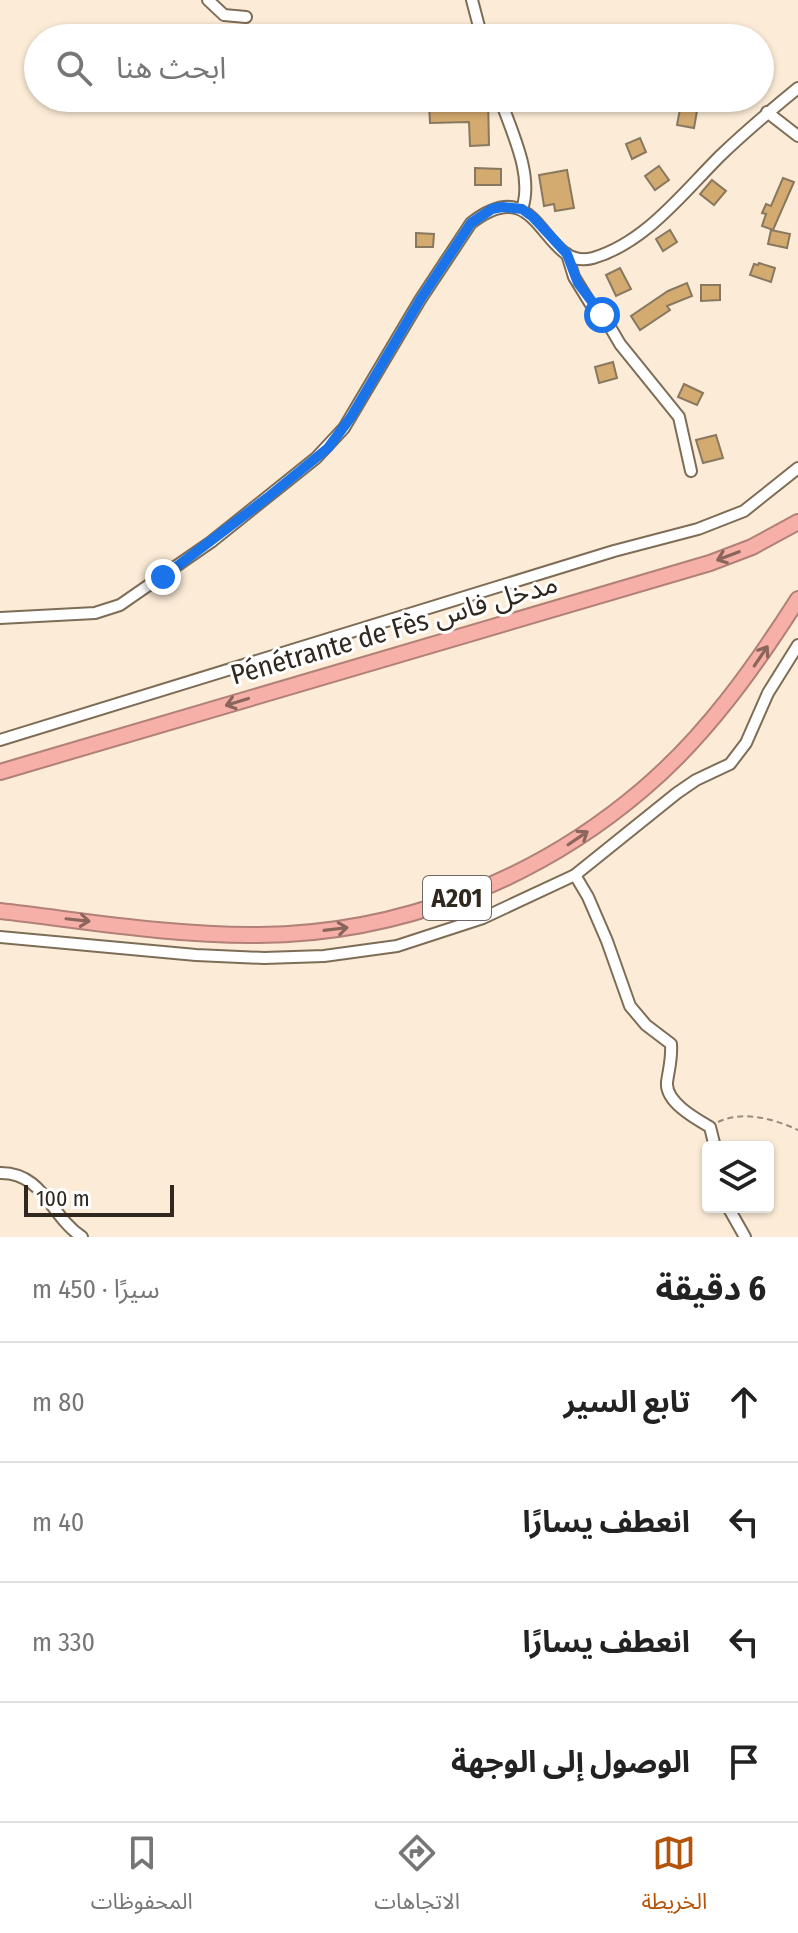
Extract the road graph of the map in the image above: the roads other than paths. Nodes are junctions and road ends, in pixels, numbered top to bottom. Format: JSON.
{"nodes":[{"id":1,"x":208,"y":0,"type":"edge"},
{"id":2,"x":472,"y":0,"type":"edge"},
{"id":3,"x":246,"y":17,"type":"dead end"},
{"id":4,"x":478,"y":24,"type":"edge"},
{"id":5,"x":798,"y":88,"type":"edge"},
{"id":6,"x":774,"y":107,"type":"edge"},
{"id":7,"x":505,"y":112,"type":"edge"},
{"id":8,"x":767,"y":112,"type":"joint"},
{"id":9,"x":798,"y":136,"type":"edge"},
{"id":10,"x":522,"y":209,"type":"junction"},
{"id":11,"x":567,"y":254,"type":"junction"},
{"id":12,"x":798,"y":468,"type":"edge"},
{"id":13,"x":691,"y":471,"type":"dead end"},
{"id":14,"x":798,"y":522,"type":"edge"},
{"id":15,"x":798,"y":599,"type":"edge"},
{"id":16,"x":0,"y":618,"type":"edge"},
{"id":17,"x":798,"y":645,"type":"edge"},
{"id":18,"x":0,"y":740,"type":"edge"},
{"id":19,"x":0,"y":772,"type":"edge"},
{"id":20,"x":575,"y":875,"type":"junction"},
{"id":21,"x":0,"y":911,"type":"edge"},
{"id":22,"x":0,"y":937,"type":"edge"},
{"id":23,"x":714,"y":1141,"type":"edge"},
{"id":24,"x":0,"y":1173,"type":"edge"},
{"id":25,"x":731,"y":1213,"type":"edge"},
{"id":26,"x":82,"y":1237,"type":"edge"},
{"id":27,"x":745,"y":1237,"type":"edge"}],
"edges":[{"from":1,"to":3,"type":"street"},
{"from":2,"to":4,"type":"street"},
{"from":5,"to":6,"type":"street"},
{"from":7,"to":10,"type":"street"},
{"from":8,"to":9,"type":"street"},
{"from":8,"to":11,"type":"street"},
{"from":10,"to":11,"type":"street"},
{"from":10,"to":16,"type":"street"},
{"from":11,"to":13,"type":"street"},
{"from":12,"to":18,"type":"street"},
{"from":14,"to":19,"type":"highway","name":"Pénétrante de Fès مدخل فاس","one_way":true},
{"from":21,"to":15,"type":"highway","number":"A201","one_way":true},
{"from":17,"to":20,"type":"street"},
{"from":20,"to":22,"type":"street"},
{"from":20,"to":23,"type":"street"},
{"from":24,"to":26,"type":"street"},
{"from":25,"to":27,"type":"street"}]}
